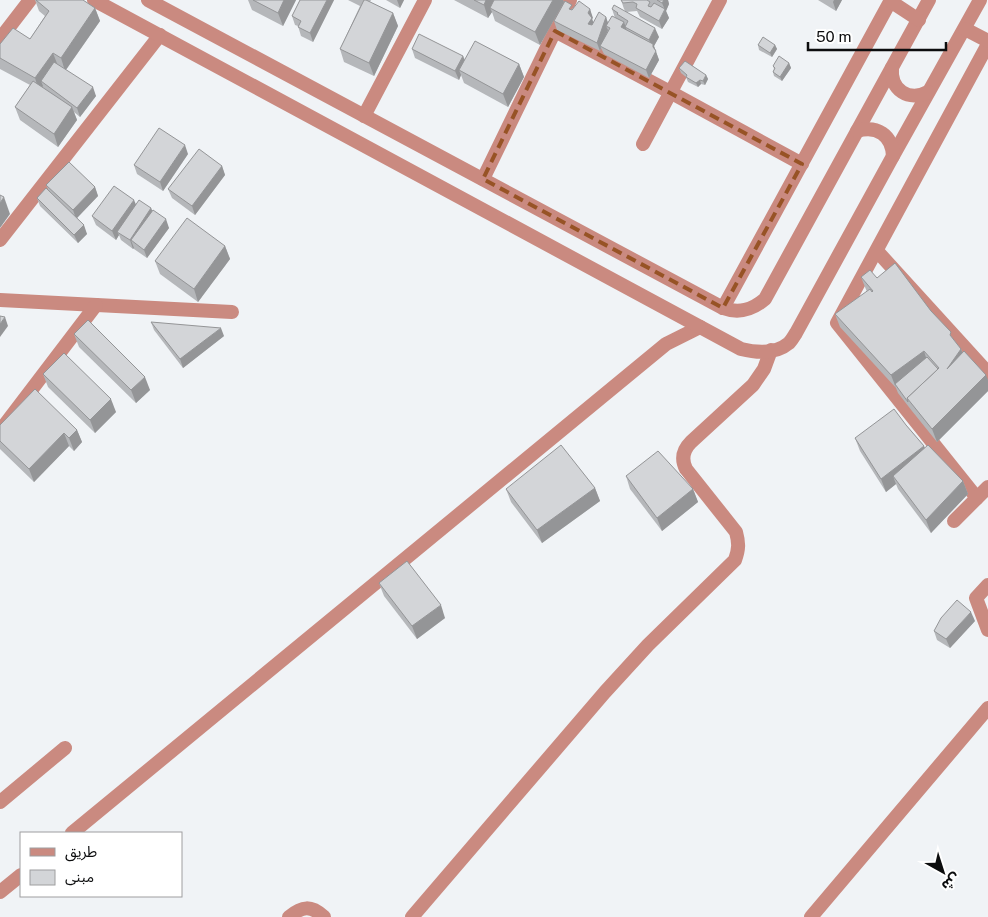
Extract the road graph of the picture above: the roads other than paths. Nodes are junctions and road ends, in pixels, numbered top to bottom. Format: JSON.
{"nodes":[{"id":1,"x":30,"y":0,"type":"edge"},
{"id":2,"x":94,"y":0,"type":"edge"},
{"id":3,"x":148,"y":0,"type":"edge"},
{"id":4,"x":425,"y":0,"type":"edge"},
{"id":5,"x":570,"y":0,"type":"edge"},
{"id":6,"x":720,"y":0,"type":"edge"},
{"id":7,"x":929,"y":0,"type":"edge"},
{"id":8,"x":980,"y":0,"type":"edge"},
{"id":9,"x":890,"y":1,"type":"edge"},
{"id":10,"x":919,"y":20,"type":"junction"},
{"id":11,"x":965,"y":29,"type":"junction"},
{"id":12,"x":555,"y":31,"type":"junction"},
{"id":13,"x":160,"y":35,"type":"junction"},
{"id":14,"x":0,"y":39,"type":"edge"},
{"id":15,"x":988,"y":42,"type":"edge"},
{"id":16,"x":892,"y":68,"type":"junction"},
{"id":17,"x":670,"y":92,"type":"junction"},
{"id":18,"x":928,"y":92,"type":"junction"},
{"id":19,"x":364,"y":116,"type":"junction"},
{"id":20,"x":857,"y":132,"type":"junction"},
{"id":21,"x":643,"y":144,"type":"dead end"},
{"id":22,"x":893,"y":156,"type":"junction"},
{"id":23,"x":802,"y":164,"type":"junction"},
{"id":24,"x":483,"y":179,"type":"junction"},
{"id":25,"x":0,"y":240,"type":"edge"},
{"id":26,"x":877,"y":251,"type":"junction"},
{"id":27,"x":0,"y":300,"type":"edge"},
{"id":28,"x":96,"y":305,"type":"junction"},
{"id":29,"x":723,"y":308,"type":"junction"},
{"id":30,"x":232,"y":312,"type":"dead end"},
{"id":31,"x":700,"y":327,"type":"junction"},
{"id":32,"x":771,"y":350,"type":"junction"},
{"id":33,"x":988,"y":373,"type":"edge"},
{"id":34,"x":0,"y":431,"type":"edge"},
{"id":35,"x":988,"y":487,"type":"edge"},
{"id":36,"x":977,"y":498,"type":"junction"},
{"id":37,"x":954,"y":521,"type":"dead end"},
{"id":38,"x":988,"y":585,"type":"edge"},
{"id":39,"x":988,"y":630,"type":"edge"},
{"id":40,"x":988,"y":708,"type":"edge"},
{"id":41,"x":65,"y":748,"type":"dead end"},
{"id":42,"x":0,"y":802,"type":"edge"},
{"id":43,"x":73,"y":832,"type":"edge"},
{"id":44,"x":20,"y":876,"type":"edge"},
{"id":45,"x":0,"y":892,"type":"edge"},
{"id":46,"x":289,"y":917,"type":"edge"},
{"id":47,"x":324,"y":917,"type":"edge"},
{"id":48,"x":412,"y":917,"type":"edge"},
{"id":49,"x":810,"y":917,"type":"edge"}],
"edges":[{"from":1,"to":14,"type":"street"},
{"from":2,"to":13,"type":"street"},
{"from":3,"to":19,"type":"street"},
{"from":4,"to":19,"type":"street"},
{"from":5,"to":12,"type":"street"},
{"from":6,"to":17,"type":"street"},
{"from":7,"to":10,"type":"street"},
{"from":8,"to":11,"type":"street"},
{"from":9,"to":10,"type":"street"},
{"from":9,"to":23,"type":"street"},
{"from":10,"to":16,"type":"street"},
{"from":11,"to":15,"type":"street"},
{"from":11,"to":18,"type":"street"},
{"from":12,"to":17,"type":"street"},
{"from":12,"to":24,"type":"street"},
{"from":13,"to":25,"type":"street"},
{"from":13,"to":31,"type":"street"},
{"from":15,"to":26,"type":"street"},
{"from":16,"to":18,"type":"street"},
{"from":16,"to":20,"type":"street"},
{"from":17,"to":21,"type":"street"},
{"from":17,"to":23,"type":"street"},
{"from":18,"to":22,"type":"street"},
{"from":19,"to":24,"type":"street"},
{"from":20,"to":22,"type":"street"},
{"from":20,"to":29,"type":"street"},
{"from":22,"to":32,"type":"street"},
{"from":23,"to":29,"type":"street"},
{"from":24,"to":29,"type":"street"},
{"from":26,"to":33,"type":"street"},
{"from":26,"to":36,"type":"street"},
{"from":27,"to":28,"type":"street"},
{"from":28,"to":30,"type":"street"},
{"from":28,"to":34,"type":"street"},
{"from":31,"to":32,"type":"street"},
{"from":31,"to":43,"type":"street"},
{"from":32,"to":48,"type":"street"},
{"from":35,"to":36,"type":"street"},
{"from":36,"to":37,"type":"street"},
{"from":38,"to":39,"type":"street"},
{"from":40,"to":49,"type":"street"},
{"from":41,"to":42,"type":"street"},
{"from":44,"to":45,"type":"street"},
{"from":46,"to":47,"type":"street"}]}
